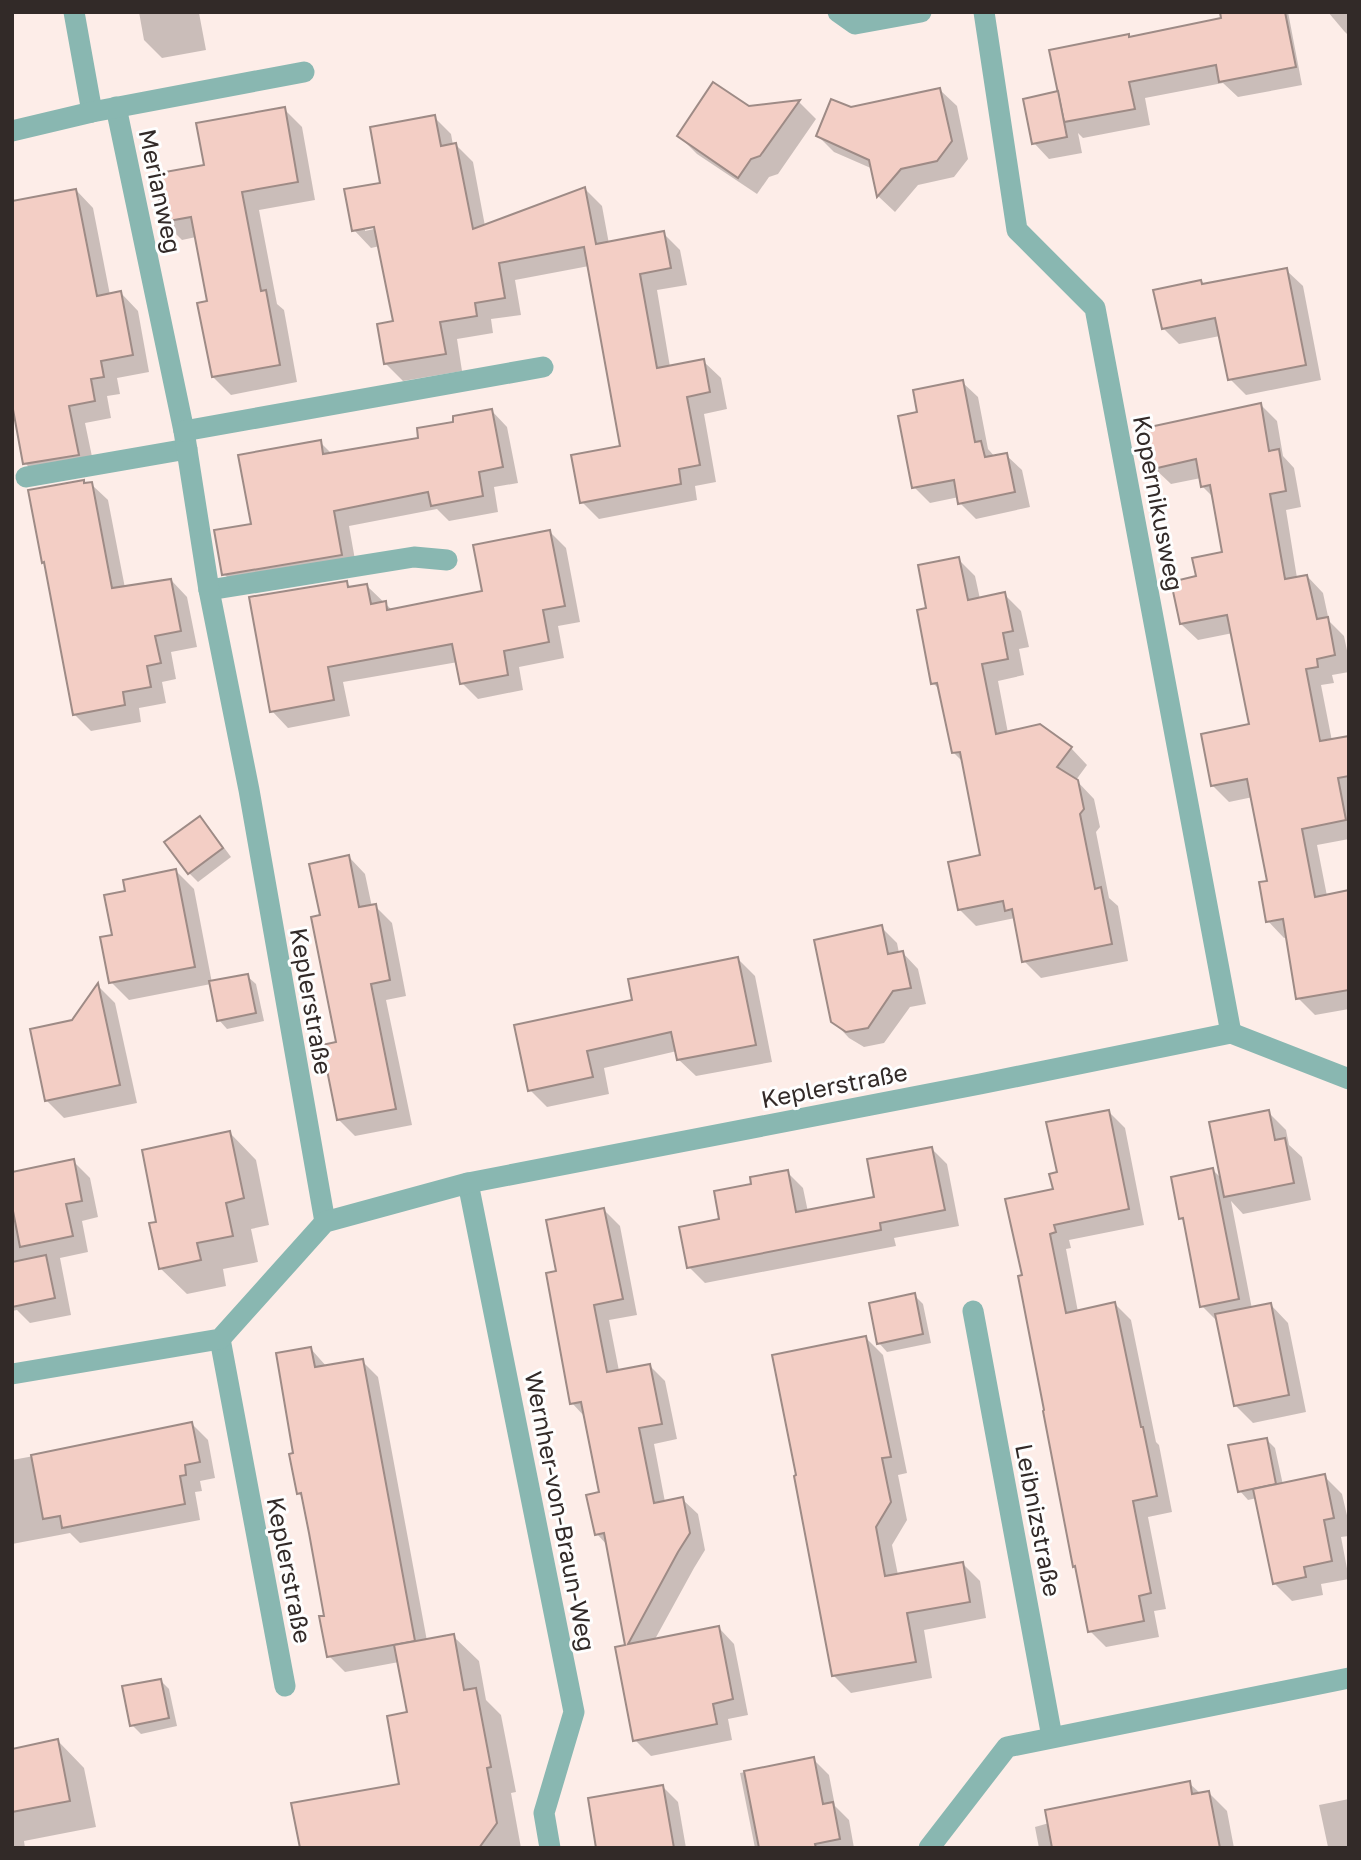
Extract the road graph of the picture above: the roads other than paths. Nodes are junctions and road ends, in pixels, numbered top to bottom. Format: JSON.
{"nodes":[{"id":1,"x":74,"y":12,"type":"edge"},
{"id":2,"x":838,"y":12,"type":"edge"},
{"id":3,"x":921,"y":12,"type":"edge"},
{"id":4,"x":984,"y":12,"type":"edge"},
{"id":5,"x":304,"y":72,"type":"dead end"},
{"id":6,"x":116,"y":107,"type":"junction"},
{"id":7,"x":92,"y":112,"type":"junction"},
{"id":8,"x":12,"y":131,"type":"edge"},
{"id":9,"x":543,"y":367,"type":"dead end"},
{"id":10,"x":185,"y":440,"type":"junction"},
{"id":11,"x":26,"y":477,"type":"dead end"},
{"id":12,"x":447,"y":560,"type":"dead end"},
{"id":13,"x":209,"y":590,"type":"junction"},
{"id":14,"x":249,"y":789,"type":"joint"},
{"id":15,"x":1231,"y":1033,"type":"junction"},
{"id":16,"x":1349,"y":1079,"type":"edge"},
{"id":17,"x":468,"y":1183,"type":"junction"},
{"id":18,"x":325,"y":1222,"type":"junction"},
{"id":19,"x":974,"y":1311,"type":"dead end"},
{"id":20,"x":220,"y":1339,"type":"junction"},
{"id":21,"x":12,"y":1374,"type":"edge"},
{"id":22,"x":1349,"y":1678,"type":"edge"},
{"id":23,"x":285,"y":1686,"type":"dead end"},
{"id":24,"x":1052,"y":1737,"type":"junction"},
{"id":25,"x":550,"y":1848,"type":"edge"},
{"id":26,"x":929,"y":1848,"type":"edge"}],
"edges":[{"from":1,"to":7,"type":"street"},
{"from":2,"to":3,"type":"street"},
{"from":4,"to":15,"type":"street","name":"Kopernikusweg"},
{"from":5,"to":6,"type":"street","name":"Merianweg"},
{"from":6,"to":7,"type":"street"},
{"from":6,"to":10,"type":"street","name":"Merianweg"},
{"from":7,"to":8,"type":"street"},
{"from":9,"to":10,"type":"street"},
{"from":10,"to":11,"type":"street"},
{"from":10,"to":13,"type":"street","name":"Merianweg"},
{"from":12,"to":13,"type":"street"},
{"from":13,"to":14,"type":"street","name":"Merianweg"},
{"from":14,"to":18,"type":"street","name":"Keplerstraße"},
{"from":15,"to":16,"type":"street"},
{"from":15,"to":17,"type":"street","name":"Keplerstraße"},
{"from":17,"to":18,"type":"street","name":"Keplerstraße"},
{"from":17,"to":25,"type":"street","name":"Wernher-von-Braun-Weg"},
{"from":18,"to":20,"type":"street"},
{"from":19,"to":24,"type":"street","name":"Leibnizstraße"},
{"from":20,"to":21,"type":"street"},
{"from":20,"to":23,"type":"street","name":"Keplerstraße"},
{"from":22,"to":24,"type":"street"},
{"from":24,"to":26,"type":"street"}]}
